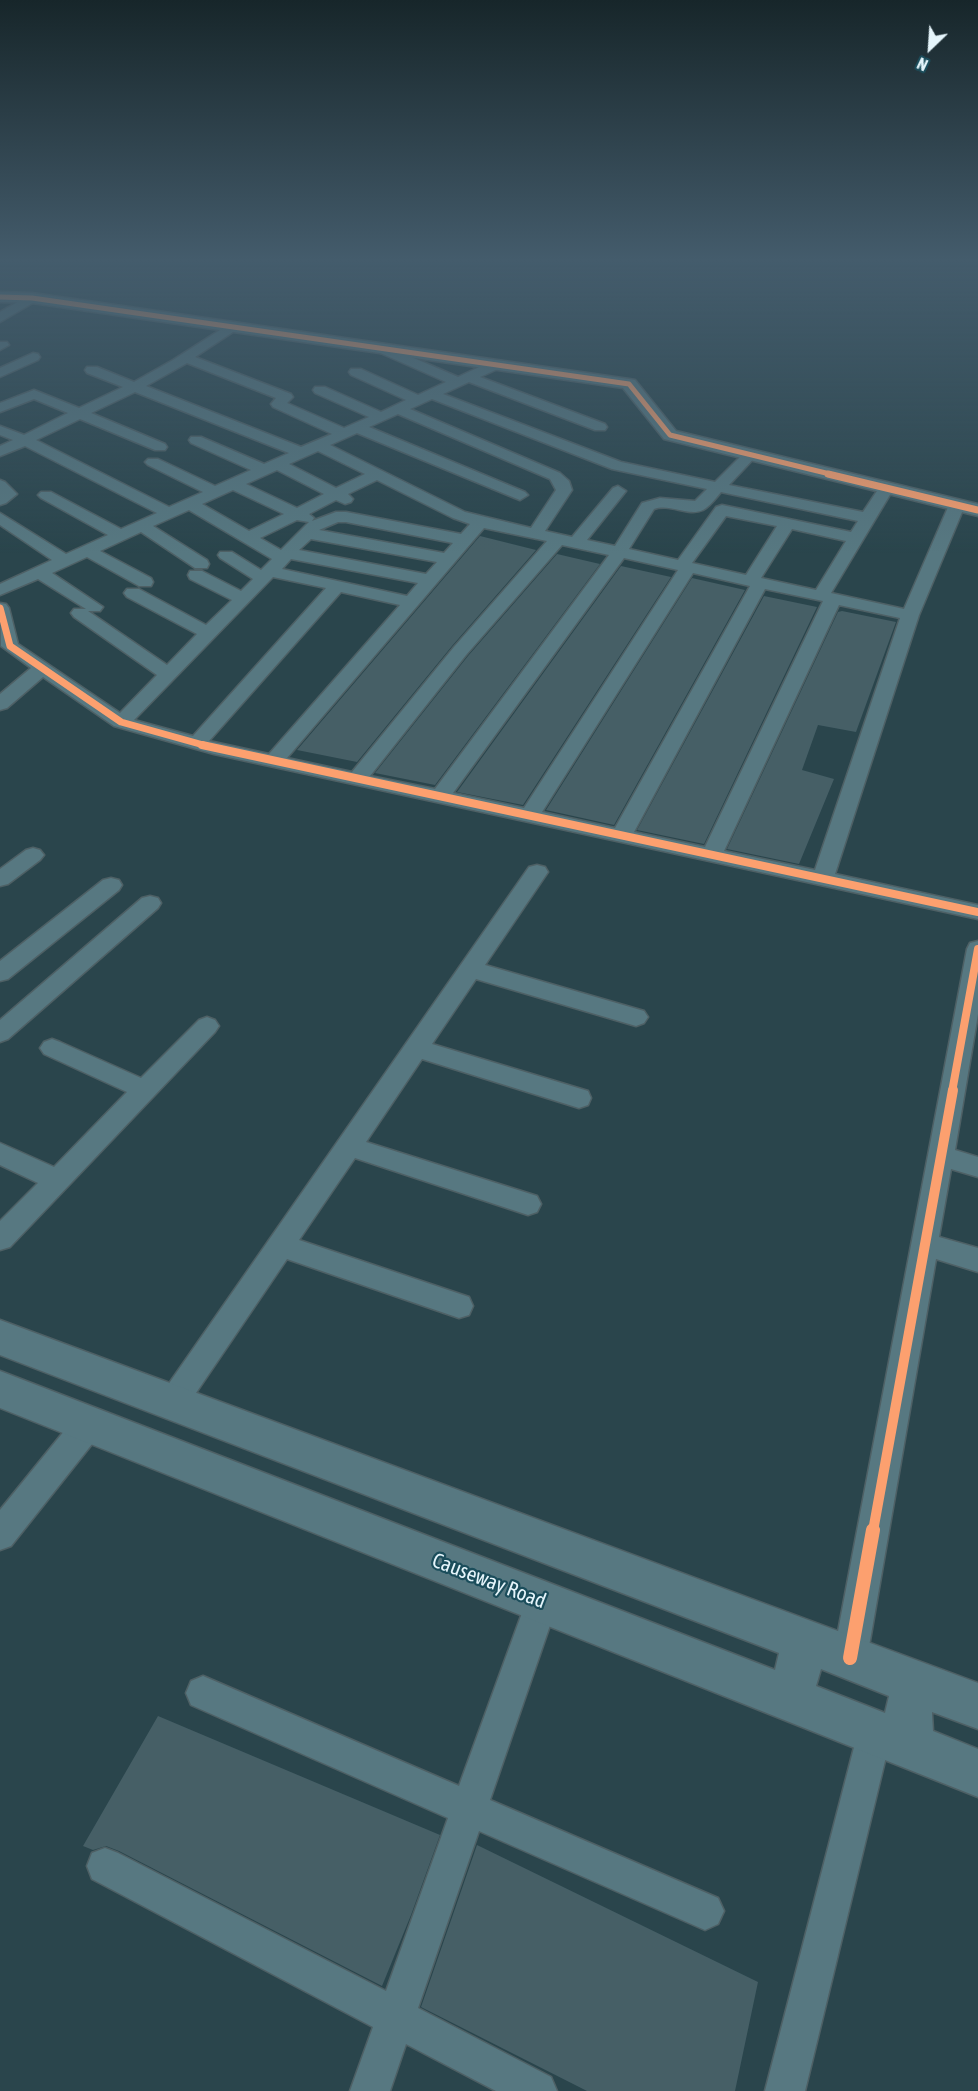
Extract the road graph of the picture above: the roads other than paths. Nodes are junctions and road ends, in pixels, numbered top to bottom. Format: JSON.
{"nodes":[{"id":1,"x":30,"y":359,"type":"edge"},
{"id":2,"x":184,"y":359,"type":"edge"},
{"id":3,"x":187,"y":359,"type":"edge"},
{"id":4,"x":408,"y":359,"type":"edge"},
{"id":5,"x":458,"y":359,"type":"edge"},
{"id":6,"x":497,"y":364,"type":"junction"},
{"id":7,"x":92,"y":369,"type":"dead end"},
{"id":8,"x":356,"y":372,"type":"dead end"},
{"id":9,"x":0,"y":373,"type":"edge"},
{"id":10,"x":463,"y":380,"type":"junction"},
{"id":11,"x":135,"y":386,"type":"junction"},
{"id":12,"x":320,"y":390,"type":"dead end"},
{"id":13,"x":425,"y":397,"type":"junction"},
{"id":14,"x":0,"y":408,"type":"edge"},
{"id":15,"x":398,"y":410,"type":"junction"},
{"id":16,"x":81,"y":412,"type":"junction"},
{"id":17,"x":381,"y":417,"type":"junction"},
{"id":18,"x":600,"y":427,"type":"dead end"},
{"id":19,"x":0,"y":430,"type":"edge"},
{"id":20,"x":351,"y":431,"type":"junction"},
{"id":21,"x":25,"y":440,"type":"junction"},
{"id":22,"x":196,"y":440,"type":"dead end"},
{"id":23,"x":318,"y":446,"type":"junction"},
{"id":24,"x":160,"y":447,"type":"dead end"},
{"id":25,"x":0,"y":452,"type":"edge"},
{"id":26,"x":302,"y":453,"type":"junction"},
{"id":27,"x":751,"y":454,"type":"junction"},
{"id":28,"x":153,"y":462,"type":"dead end"},
{"id":29,"x":271,"y":467,"type":"junction"},
{"id":30,"x":377,"y":474,"type":"junction"},
{"id":31,"x":233,"y":484,"type":"junction"},
{"id":32,"x":0,"y":485,"type":"edge"},
{"id":33,"x":717,"y":486,"type":"junction"},
{"id":34,"x":886,"y":488,"type":"junction"},
{"id":35,"x":618,"y":491,"type":"dead end"},
{"id":36,"x":215,"y":492,"type":"junction"},
{"id":37,"x":336,"y":494,"type":"junction"},
{"id":38,"x":46,"y":495,"type":"dead end"},
{"id":39,"x":520,"y":495,"type":"dead end"},
{"id":40,"x":0,"y":500,"type":"edge"},
{"id":41,"x":191,"y":504,"type":"junction"},
{"id":42,"x":358,"y":505,"type":"dead end"},
{"id":43,"x":957,"y":505,"type":"junction"},
{"id":44,"x":978,"y":510,"type":"edge"},
{"id":45,"x":169,"y":513,"type":"junction"},
{"id":46,"x":297,"y":514,"type":"junction"},
{"id":47,"x":0,"y":518,"type":"edge"},
{"id":48,"x":868,"y":518,"type":"junction"},
{"id":49,"x":480,"y":522,"type":"junction"},
{"id":50,"x":787,"y":524,"type":"junction"},
{"id":51,"x":142,"y":526,"type":"junction"},
{"id":52,"x":310,"y":529,"type":"junction"},
{"id":53,"x":535,"y":534,"type":"junction"},
{"id":54,"x":121,"y":535,"type":"junction"},
{"id":55,"x":248,"y":538,"type":"junction"},
{"id":56,"x":856,"y":538,"type":"junction"},
{"id":57,"x":558,"y":539,"type":"junction"},
{"id":58,"x":464,"y":540,"type":"junction"},
{"id":59,"x":576,"y":543,"type":"junction"},
{"id":60,"x":87,"y":550,"type":"junction"},
{"id":61,"x":619,"y":553,"type":"junction"},
{"id":62,"x":226,"y":555,"type":"dead end"},
{"id":63,"x":448,"y":559,"type":"junction"},
{"id":64,"x":65,"y":561,"type":"junction"},
{"id":65,"x":275,"y":565,"type":"junction"},
{"id":66,"x":685,"y":567,"type":"junction"},
{"id":67,"x":39,"y":572,"type":"junction"},
{"id":68,"x":429,"y":580,"type":"junction"},
{"id":69,"x":755,"y":582,"type":"junction"},
{"id":70,"x":337,"y":586,"type":"junction"},
{"id":71,"x":0,"y":590,"type":"edge"},
{"id":72,"x":827,"y":597,"type":"junction"},
{"id":73,"x":242,"y":598,"type":"junction"},
{"id":74,"x":411,"y":602,"type":"junction"},
{"id":75,"x":910,"y":615,"type":"junction"},
{"id":76,"x":1,"y":617,"type":"edge"},
{"id":77,"x":208,"y":633,"type":"junction"},
{"id":78,"x":42,"y":668,"type":"junction"},
{"id":79,"x":168,"y":674,"type":"junction"},
{"id":80,"x":0,"y":704,"type":"edge"},
{"id":81,"x":121,"y":723,"type":"junction"},
{"id":82,"x":197,"y":743,"type":"junction"},
{"id":83,"x":274,"y":761,"type":"junction"},
{"id":84,"x":358,"y":778,"type":"junction"},
{"id":85,"x":441,"y":795,"type":"junction"},
{"id":86,"x":531,"y":814,"type":"junction"},
{"id":87,"x":622,"y":834,"type":"junction"},
{"id":88,"x":712,"y":854,"type":"junction"},
{"id":89,"x":33,"y":855,"type":"dead end"},
{"id":90,"x":537,"y":872,"type":"dead end"},
{"id":91,"x":823,"y":878,"type":"junction"},
{"id":92,"x":0,"y":879,"type":"edge"},
{"id":93,"x":111,"y":885,"type":"dead end"},
{"id":94,"x":150,"y":903,"type":"dead end"},
{"id":95,"x":978,"y":912,"type":"edge"},
{"id":96,"x":978,"y":949,"type":"edge"},
{"id":97,"x":469,"y":969,"type":"junction"},
{"id":98,"x":0,"y":973,"type":"edge"},
{"id":99,"x":636,"y":1017,"type":"dead end"},
{"id":100,"x":207,"y":1026,"type":"dead end"},
{"id":101,"x":0,"y":1033,"type":"edge"},
{"id":102,"x":52,"y":1048,"type":"dead end"},
{"id":103,"x":415,"y":1048,"type":"junction"},
{"id":104,"x":145,"y":1090,"type":"junction"},
{"id":105,"x":579,"y":1098,"type":"dead end"},
{"id":106,"x":348,"y":1146,"type":"junction"},
{"id":107,"x":0,"y":1153,"type":"edge"},
{"id":108,"x":941,"y":1156,"type":"junction"},
{"id":109,"x":978,"y":1167,"type":"edge"},
{"id":110,"x":57,"y":1180,"type":"junction"},
{"id":111,"x":528,"y":1204,"type":"dead end"},
{"id":112,"x":0,"y":1239,"type":"edge"},
{"id":113,"x":925,"y":1244,"type":"junction"},
{"id":114,"x":280,"y":1245,"type":"junction"},
{"id":115,"x":978,"y":1260,"type":"edge"},
{"id":116,"x":459,"y":1306,"type":"dead end"},
{"id":117,"x":0,"y":1337,"type":"edge"},
{"id":118,"x":0,"y":1389,"type":"edge"},
{"id":119,"x":173,"y":1402,"type":"junction"},
{"id":120,"x":89,"y":1424,"type":"junction"},
{"id":121,"x":0,"y":1535,"type":"edge"},
{"id":122,"x":542,"y":1602,"type":"junction"},
{"id":123,"x":803,"y":1639,"type":"junction"},
{"id":124,"x":850,"y":1658,"type":"junction"},
{"id":125,"x":919,"y":1683,"type":"junction"},
{"id":126,"x":203,"y":1693,"type":"dead end"},
{"id":127,"x":787,"y":1697,"type":"junction"},
{"id":128,"x":978,"y":1706,"type":"edge"},
{"id":129,"x":894,"y":1740,"type":"junction"},
{"id":130,"x":978,"y":1773,"type":"edge"},
{"id":131,"x":470,"y":1809,"type":"junction"},
{"id":132,"x":105,"y":1866,"type":"dead end"},
{"id":133,"x":705,"y":1911,"type":"dead end"},
{"id":134,"x":396,"y":2018,"type":"junction"},
{"id":135,"x":370,"y":2091,"type":"edge"},
{"id":136,"x":537,"y":2091,"type":"edge"},
{"id":137,"x":784,"y":2091,"type":"edge"}],
"edges":[{"from":1,"to":9,"type":"street"},
{"from":2,"to":11,"type":"street"},
{"from":3,"to":20,"type":"street"},
{"from":4,"to":10,"type":"street"},
{"from":5,"to":6,"type":"street"},
{"from":6,"to":10,"type":"street"},
{"from":6,"to":27,"type":"street"},
{"from":7,"to":11,"type":"street"},
{"from":8,"to":13,"type":"street"},
{"from":10,"to":13,"type":"street"},
{"from":10,"to":18,"type":"street"},
{"from":11,"to":16,"type":"street"},
{"from":11,"to":26,"type":"street"},
{"from":12,"to":17,"type":"street"},
{"from":13,"to":15,"type":"street"},
{"from":13,"to":33,"type":"street"},
{"from":14,"to":16,"type":"street"},
{"from":15,"to":17,"type":"street"},
{"from":15,"to":53,"type":"street"},
{"from":16,"to":21,"type":"street"},
{"from":16,"to":24,"type":"street"},
{"from":17,"to":20,"type":"street"},
{"from":19,"to":21,"type":"street"},
{"from":20,"to":23,"type":"street"},
{"from":20,"to":39,"type":"street"},
{"from":21,"to":25,"type":"street"},
{"from":21,"to":45,"type":"street"},
{"from":22,"to":29,"type":"street"},
{"from":23,"to":26,"type":"street"},
{"from":23,"to":30,"type":"street"},
{"from":26,"to":29,"type":"street"},
{"from":27,"to":33,"type":"street"},
{"from":27,"to":34,"type":"street"},
{"from":28,"to":36,"type":"street"},
{"from":29,"to":31,"type":"street"},
{"from":29,"to":37,"type":"street"},
{"from":30,"to":37,"type":"street"},
{"from":30,"to":49,"type":"street"},
{"from":31,"to":36,"type":"street"},
{"from":31,"to":46,"type":"street"},
{"from":32,"to":40,"type":"street"},
{"from":33,"to":48,"type":"street"},
{"from":33,"to":61,"type":"street"},
{"from":34,"to":43,"type":"street"},
{"from":34,"to":48,"type":"street"},
{"from":35,"to":59,"type":"street"},
{"from":36,"to":41,"type":"street"},
{"from":37,"to":42,"type":"street"},
{"from":37,"to":46,"type":"street"},
{"from":38,"to":54,"type":"street"},
{"from":41,"to":45,"type":"street"},
{"from":41,"to":55,"type":"street"},
{"from":43,"to":44,"type":"street"},
{"from":43,"to":75,"type":"street"},
{"from":45,"to":51,"type":"street"},
{"from":46,"to":52,"type":"street"},
{"from":46,"to":55,"type":"street"},
{"from":47,"to":64,"type":"street"},
{"from":48,"to":56,"type":"street"},
{"from":49,"to":53,"type":"street"},
{"from":49,"to":58,"type":"street"},
{"from":50,"to":56,"type":"street"},
{"from":50,"to":66,"type":"street"},
{"from":50,"to":69,"type":"street"},
{"from":51,"to":54,"type":"street"},
{"from":51,"to":73,"type":"street"},
{"from":52,"to":58,"type":"street"},
{"from":52,"to":63,"type":"street"},
{"from":52,"to":65,"type":"street"},
{"from":53,"to":57,"type":"street"},
{"from":54,"to":60,"type":"street"},
{"from":55,"to":65,"type":"street"},
{"from":56,"to":72,"type":"street"},
{"from":57,"to":59,"type":"street"},
{"from":57,"to":84,"type":"street"},
{"from":58,"to":63,"type":"street"},
{"from":59,"to":61,"type":"street"},
{"from":60,"to":64,"type":"street"},
{"from":60,"to":77,"type":"street"},
{"from":61,"to":66,"type":"street"},
{"from":61,"to":85,"type":"street"},
{"from":62,"to":65,"type":"street"},
{"from":63,"to":68,"type":"street"},
{"from":64,"to":67,"type":"street"},
{"from":65,"to":68,"type":"street"},
{"from":65,"to":70,"type":"street"},
{"from":65,"to":73,"type":"street"},
{"from":66,"to":69,"type":"street"},
{"from":66,"to":86,"type":"street"},
{"from":67,"to":71,"type":"street"},
{"from":67,"to":79,"type":"street"},
{"from":68,"to":74,"type":"street"},
{"from":69,"to":72,"type":"street"},
{"from":69,"to":87,"type":"street"},
{"from":70,"to":74,"type":"street"},
{"from":70,"to":82,"type":"street"},
{"from":72,"to":75,"type":"street"},
{"from":72,"to":88,"type":"street"},
{"from":73,"to":77,"type":"street"},
{"from":74,"to":83,"type":"street"},
{"from":75,"to":91,"type":"street"},
{"from":76,"to":78,"type":"street"},
{"from":77,"to":79,"type":"street"},
{"from":78,"to":80,"type":"street"},
{"from":78,"to":81,"type":"street"},
{"from":79,"to":81,"type":"street"},
{"from":81,"to":82,"type":"street"},
{"from":82,"to":83,"type":"street"},
{"from":83,"to":84,"type":"street"},
{"from":84,"to":85,"type":"street"},
{"from":85,"to":86,"type":"street"},
{"from":86,"to":87,"type":"street"},
{"from":87,"to":88,"type":"street"},
{"from":88,"to":91,"type":"street"},
{"from":89,"to":92,"type":"street"},
{"from":90,"to":97,"type":"street"},
{"from":91,"to":95,"type":"street"},
{"from":93,"to":98,"type":"street"},
{"from":94,"to":101,"type":"street"},
{"from":96,"to":108,"type":"street"},
{"from":97,"to":99,"type":"street"},
{"from":97,"to":103,"type":"street"},
{"from":100,"to":104,"type":"street"},
{"from":102,"to":104,"type":"street"},
{"from":103,"to":105,"type":"street"},
{"from":103,"to":106,"type":"street"},
{"from":104,"to":110,"type":"street"},
{"from":106,"to":111,"type":"street"},
{"from":106,"to":114,"type":"street"},
{"from":107,"to":110,"type":"street"},
{"from":108,"to":109,"type":"street"},
{"from":108,"to":113,"type":"street"},
{"from":110,"to":112,"type":"street"},
{"from":113,"to":115,"type":"street"},
{"from":113,"to":124,"type":"street"},
{"from":114,"to":116,"type":"street"},
{"from":114,"to":119,"type":"street"},
{"from":117,"to":119,"type":"main road"},
{"from":118,"to":120,"type":"main road","name":"Causeway Road"},
{"from":119,"to":123,"type":"main road"},
{"from":120,"to":121,"type":"street"},
{"from":120,"to":122,"type":"main road","name":"Causeway Road"},
{"from":122,"to":127,"type":"main road","name":"Causeway Road"},
{"from":122,"to":131,"type":"street"},
{"from":123,"to":124,"type":"main road"},
{"from":123,"to":127,"type":"main road"},
{"from":124,"to":125,"type":"main road"},
{"from":125,"to":128,"type":"main road"},
{"from":125,"to":129,"type":"main road"},
{"from":126,"to":131,"type":"street"},
{"from":127,"to":129,"type":"main road","name":"Causeway Road"},
{"from":129,"to":130,"type":"main road","name":"Causeway Road"},
{"from":129,"to":137,"type":"street"},
{"from":131,"to":133,"type":"street"},
{"from":131,"to":134,"type":"street"},
{"from":132,"to":134,"type":"street"},
{"from":134,"to":135,"type":"street"},
{"from":134,"to":136,"type":"street"}]}
